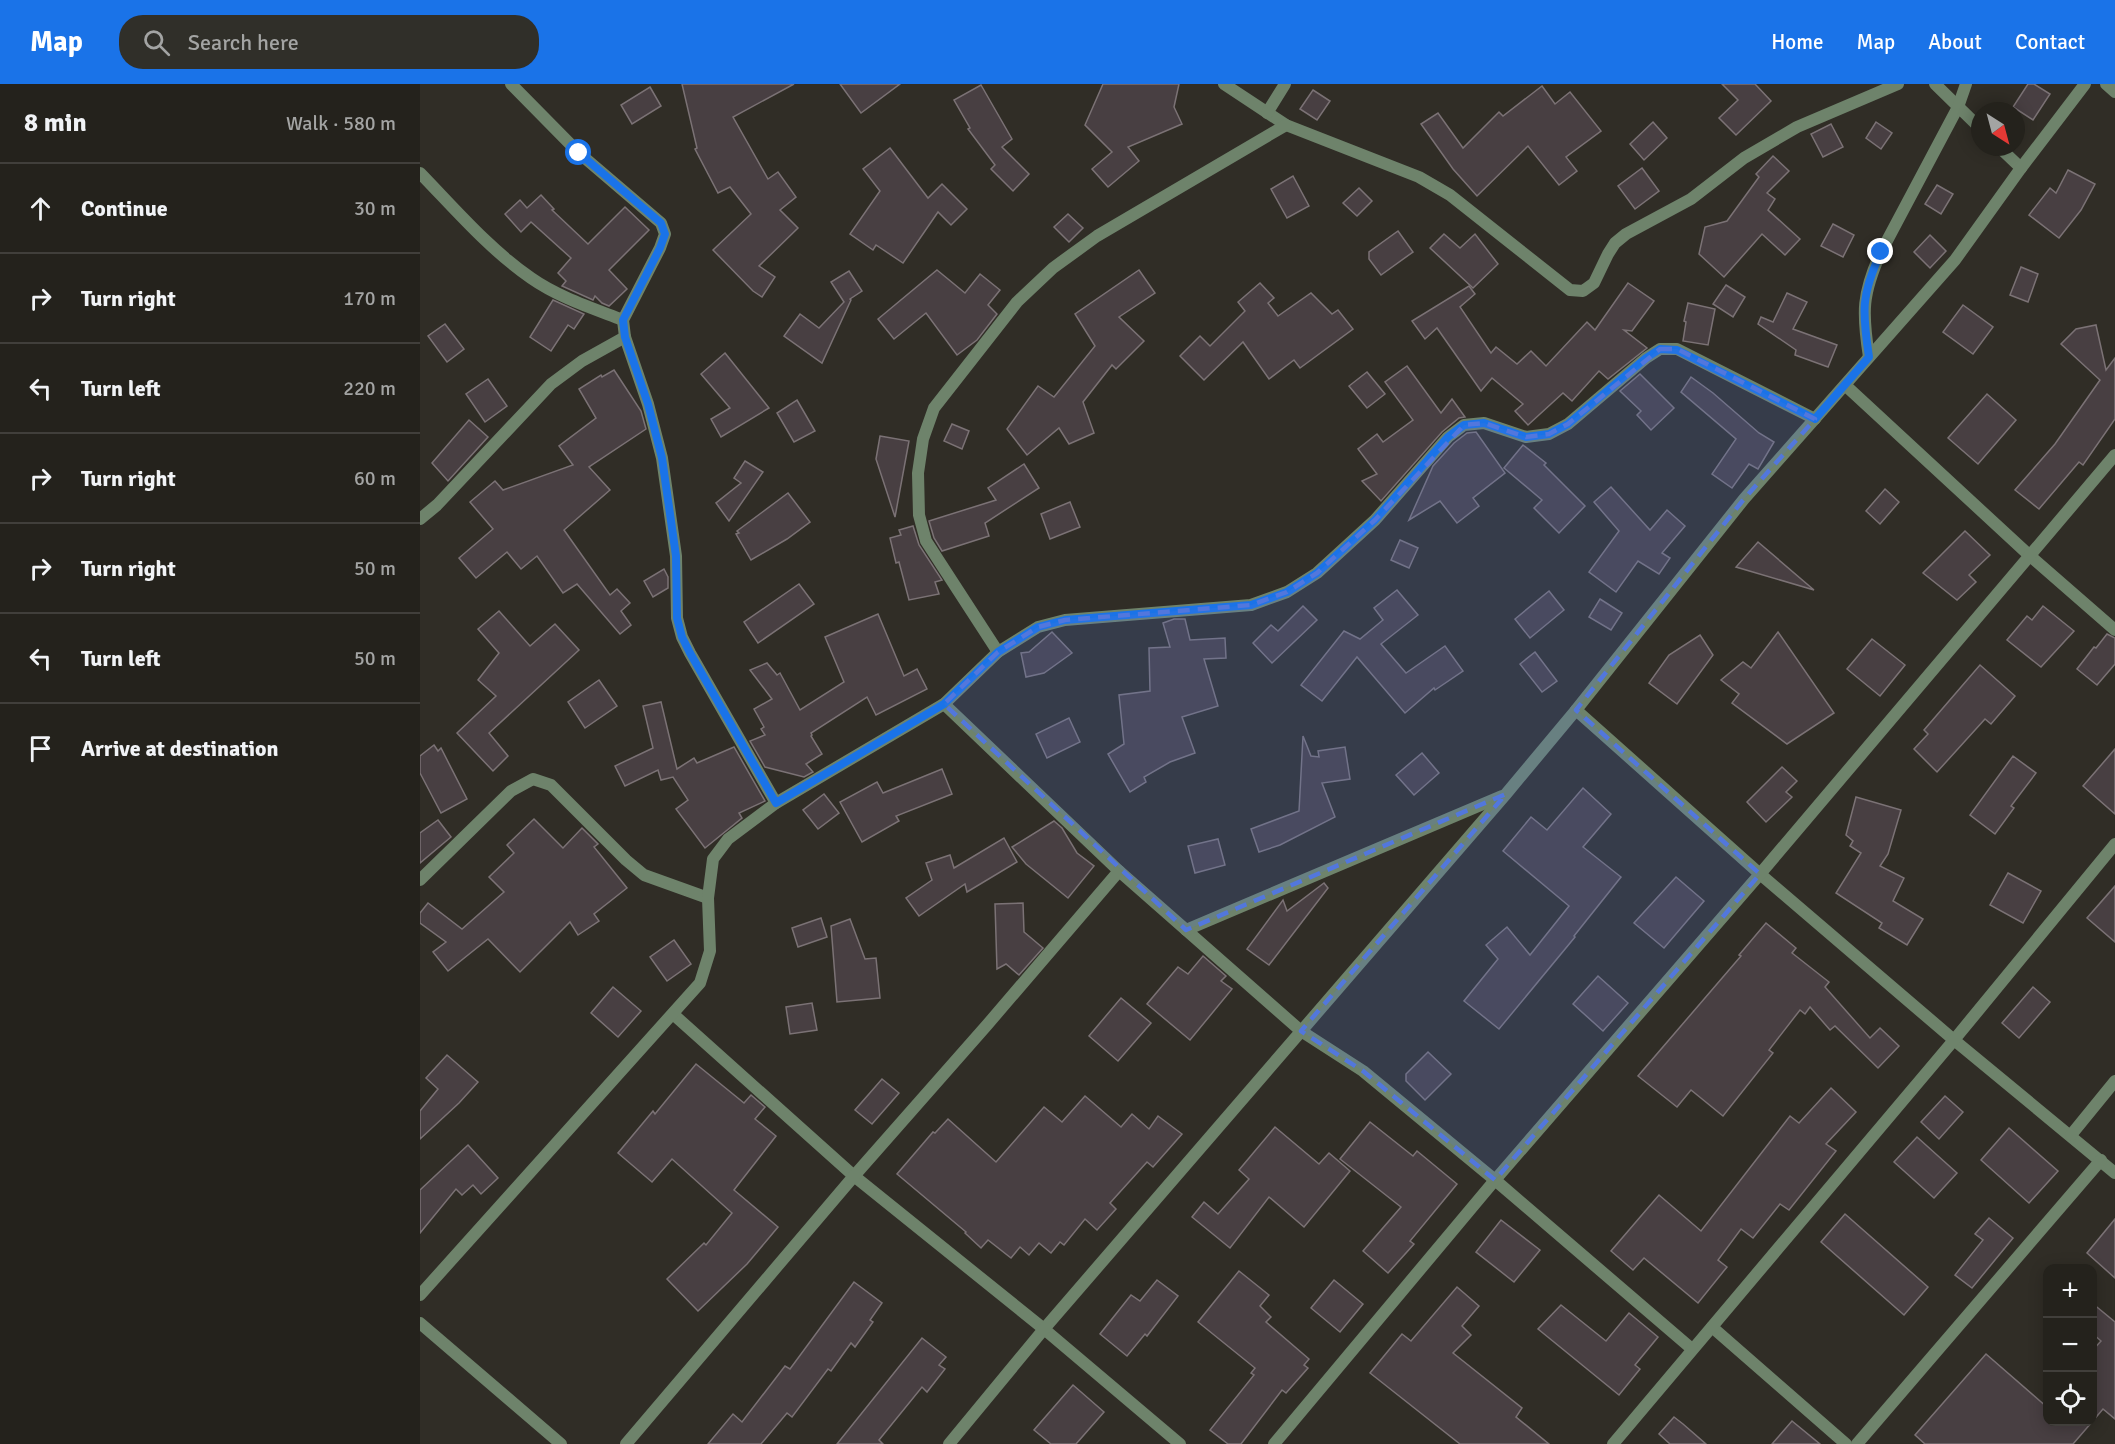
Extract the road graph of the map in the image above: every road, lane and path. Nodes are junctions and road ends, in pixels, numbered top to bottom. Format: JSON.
{"nodes":[{"id":1,"x":511,"y":84,"type":"edge"},
{"id":2,"x":1224,"y":84,"type":"edge"},
{"id":3,"x":1285,"y":84,"type":"edge"},
{"id":4,"x":1898,"y":84,"type":"edge"},
{"id":5,"x":1935,"y":84,"type":"edge"},
{"id":6,"x":1966,"y":84,"type":"edge"},
{"id":7,"x":2085,"y":84,"type":"edge"},
{"id":8,"x":2106,"y":84,"type":"edge"},
{"id":9,"x":2115,"y":92,"type":"edge"},
{"id":10,"x":1958,"y":107,"type":"junction"},
{"id":11,"x":1267,"y":113,"type":"junction"},
{"id":12,"x":1971,"y":119,"type":"edge"},
{"id":13,"x":1286,"y":125,"type":"junction"},
{"id":14,"x":2008,"y":156,"type":"edge"},
{"id":15,"x":2021,"y":168,"type":"junction"},
{"id":16,"x":420,"y":173,"type":"edge"},
{"id":17,"x":623,"y":320,"type":"junction"},
{"id":18,"x":625,"y":337,"type":"junction"},
{"id":19,"x":1869,"y":357,"type":"junction"},
{"id":20,"x":1845,"y":385,"type":"junction"},
{"id":21,"x":1815,"y":419,"type":"junction"},
{"id":22,"x":2115,"y":455,"type":"edge"},
{"id":23,"x":420,"y":519,"type":"edge"},
{"id":24,"x":2029,"y":555,"type":"junction"},
{"id":25,"x":2115,"y":630,"type":"edge"},
{"id":26,"x":998,"y":652,"type":"junction"},
{"id":27,"x":944,"y":704,"type":"junction"},
{"id":28,"x":1576,"y":710,"type":"junction"},
{"id":29,"x":1506,"y":794,"type":"junction"},
{"id":30,"x":776,"y":803,"type":"junction"},
{"id":31,"x":2115,"y":844,"type":"edge"},
{"id":32,"x":1119,"y":871,"type":"junction"},
{"id":33,"x":1760,"y":874,"type":"junction"},
{"id":34,"x":420,"y":880,"type":"edge"},
{"id":35,"x":708,"y":898,"type":"junction"},
{"id":36,"x":1186,"y":930,"type":"junction"},
{"id":37,"x":673,"y":1014,"type":"junction"},
{"id":38,"x":1301,"y":1031,"type":"junction"},
{"id":39,"x":1954,"y":1040,"type":"junction"},
{"id":40,"x":2115,"y":1081,"type":"edge"},
{"id":41,"x":2071,"y":1135,"type":"junction"},
{"id":42,"x":2101,"y":1160,"type":"junction"},
{"id":43,"x":2115,"y":1173,"type":"edge"},
{"id":44,"x":854,"y":1176,"type":"junction"},
{"id":45,"x":1495,"y":1180,"type":"junction"},
{"id":46,"x":420,"y":1295,"type":"edge"},
{"id":47,"x":420,"y":1323,"type":"edge"},
{"id":48,"x":1712,"y":1327,"type":"junction"},
{"id":49,"x":1044,"y":1329,"type":"junction"},
{"id":50,"x":1692,"y":1349,"type":"junction"},
{"id":51,"x":561,"y":1444,"type":"edge"},
{"id":52,"x":626,"y":1444,"type":"edge"},
{"id":53,"x":949,"y":1444,"type":"edge"},
{"id":54,"x":1180,"y":1444,"type":"edge"},
{"id":55,"x":1274,"y":1444,"type":"edge"},
{"id":56,"x":1613,"y":1444,"type":"edge"},
{"id":57,"x":1846,"y":1444,"type":"edge"},
{"id":58,"x":1857,"y":1444,"type":"edge"}],
"edges":[{"from":1,"to":17,"type":"street"},
{"from":2,"to":11,"type":"street"},
{"from":3,"to":11,"type":"street"},
{"from":4,"to":13,"type":"street"},
{"from":5,"to":10,"type":"street"},
{"from":6,"to":10,"type":"street"},
{"from":7,"to":15,"type":"street"},
{"from":8,"to":9,"type":"street"},
{"from":10,"to":12,"type":"street"},
{"from":10,"to":19,"type":"street"},
{"from":11,"to":13,"type":"street"},
{"from":13,"to":26,"type":"street"},
{"from":14,"to":15,"type":"street"},
{"from":15,"to":19,"type":"street"},
{"from":16,"to":17,"type":"street"},
{"from":17,"to":18,"type":"street"},
{"from":18,"to":23,"type":"street"},
{"from":18,"to":30,"type":"street"},
{"from":19,"to":20,"type":"street"},
{"from":20,"to":21,"type":"street"},
{"from":20,"to":24,"type":"street"},
{"from":21,"to":26,"type":"street"},
{"from":21,"to":28,"type":"street"},
{"from":22,"to":24,"type":"street"},
{"from":24,"to":25,"type":"street"},
{"from":24,"to":33,"type":"street"},
{"from":26,"to":27,"type":"street"},
{"from":27,"to":30,"type":"street"},
{"from":27,"to":32,"type":"street"},
{"from":28,"to":29,"type":"street"},
{"from":28,"to":33,"type":"street"},
{"from":29,"to":36,"type":"street"},
{"from":29,"to":38,"type":"street"},
{"from":30,"to":35,"type":"street"},
{"from":31,"to":39,"type":"street"},
{"from":32,"to":36,"type":"street"},
{"from":32,"to":44,"type":"street"},
{"from":33,"to":39,"type":"street"},
{"from":33,"to":45,"type":"street"},
{"from":34,"to":35,"type":"street"},
{"from":35,"to":37,"type":"street"},
{"from":36,"to":38,"type":"street"},
{"from":37,"to":44,"type":"street"},
{"from":37,"to":46,"type":"street"},
{"from":38,"to":45,"type":"street"},
{"from":38,"to":49,"type":"street"},
{"from":39,"to":41,"type":"street"},
{"from":39,"to":48,"type":"street"},
{"from":40,"to":41,"type":"street"},
{"from":41,"to":42,"type":"street"},
{"from":42,"to":43,"type":"street"},
{"from":42,"to":58,"type":"street"},
{"from":44,"to":49,"type":"street"},
{"from":44,"to":52,"type":"street"},
{"from":45,"to":50,"type":"street"},
{"from":45,"to":55,"type":"street"},
{"from":47,"to":51,"type":"street"},
{"from":48,"to":50,"type":"street"},
{"from":48,"to":57,"type":"street"},
{"from":49,"to":53,"type":"street"},
{"from":49,"to":54,"type":"street"},
{"from":50,"to":56,"type":"street"}]}
